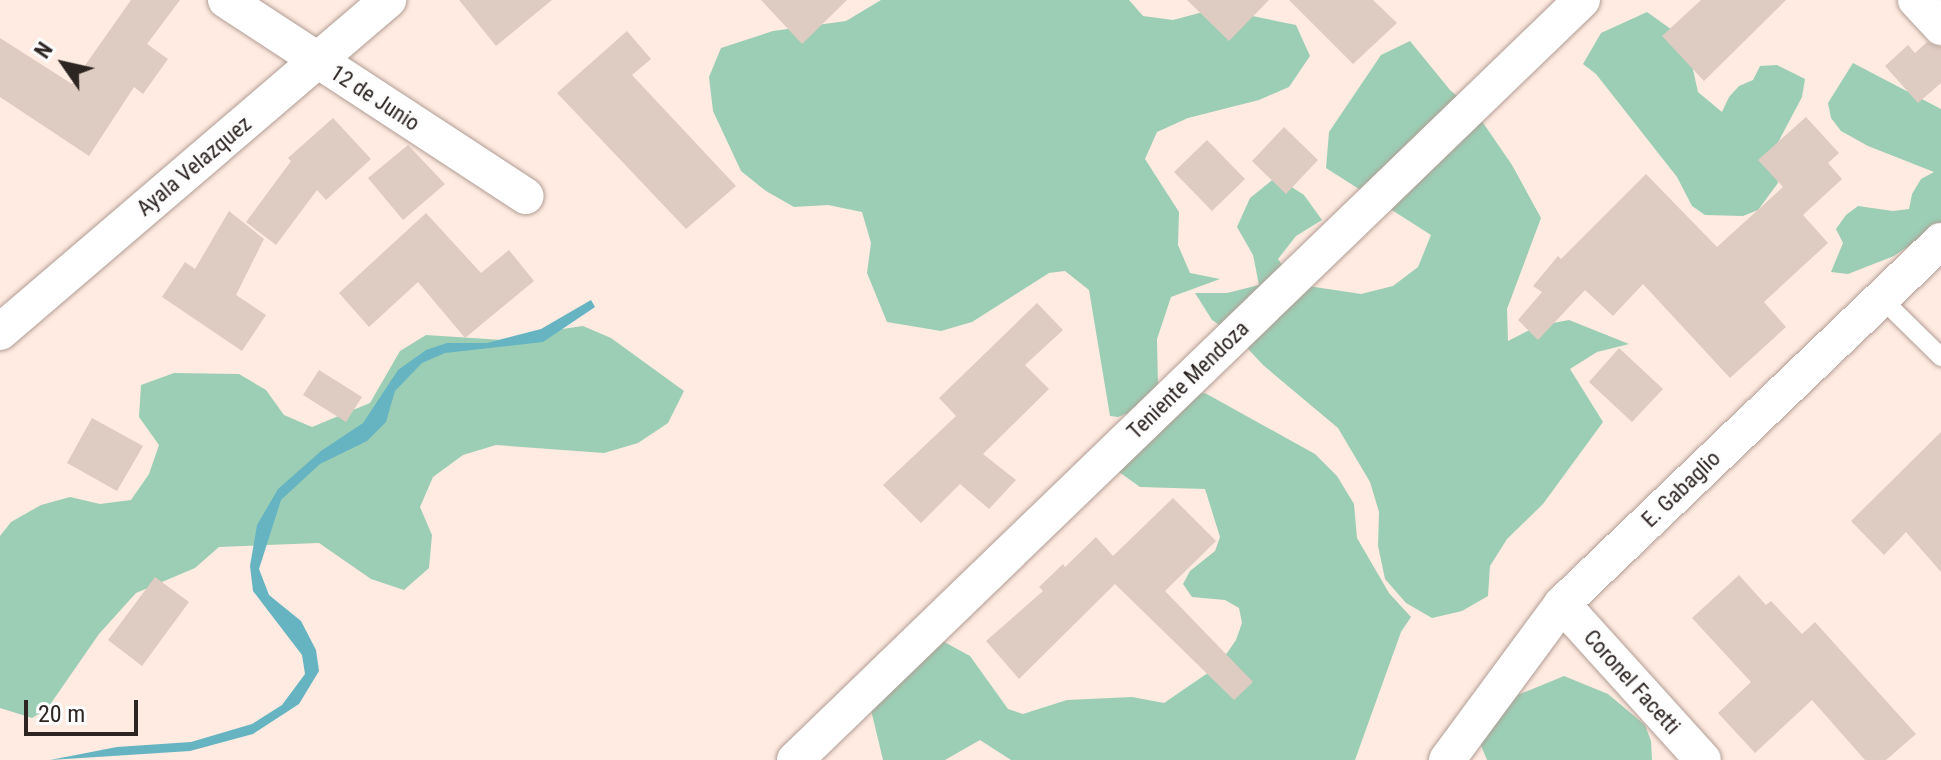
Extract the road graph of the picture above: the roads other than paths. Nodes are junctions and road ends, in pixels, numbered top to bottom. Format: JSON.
{"nodes":[{"id":1,"x":226,"y":0,"type":"edge"},
{"id":2,"x":388,"y":0,"type":"edge"},
{"id":3,"x":1582,"y":0,"type":"edge"},
{"id":4,"x":1916,"y":0,"type":"edge"},
{"id":5,"x":1941,"y":27,"type":"edge"},
{"id":6,"x":318,"y":61,"type":"junction"},
{"id":7,"x":525,"y":196,"type":"dead end"},
{"id":8,"x":1941,"y":241,"type":"edge"},
{"id":9,"x":1880,"y":297,"type":"junction"},
{"id":10,"x":0,"y":332,"type":"edge"},
{"id":11,"x":1941,"y":357,"type":"edge"},
{"id":12,"x":1562,"y":604,"type":"junction"},
{"id":13,"x":795,"y":760,"type":"edge"},
{"id":14,"x":1447,"y":760,"type":"edge"},
{"id":15,"x":1703,"y":760,"type":"edge"}],
"edges":[{"from":1,"to":6,"type":"street","name":"12 de Junio"},
{"from":2,"to":6,"type":"street","name":"Ayala Velazquez"},
{"from":3,"to":13,"type":"street","name":"Teniente Mendoza"},
{"from":4,"to":5,"type":"street"},
{"from":6,"to":7,"type":"street","name":"12 de Junio"},
{"from":6,"to":10,"type":"street","name":"Ayala Velazquez"},
{"from":8,"to":9,"type":"street","name":"E. Gabaglio"},
{"from":9,"to":11,"type":"lane"},
{"from":9,"to":12,"type":"street","name":"E. Gabaglio"},
{"from":12,"to":14,"type":"street","name":"E. Gabaglio"},
{"from":12,"to":15,"type":"street","name":"Coronel Facetti"}]}
